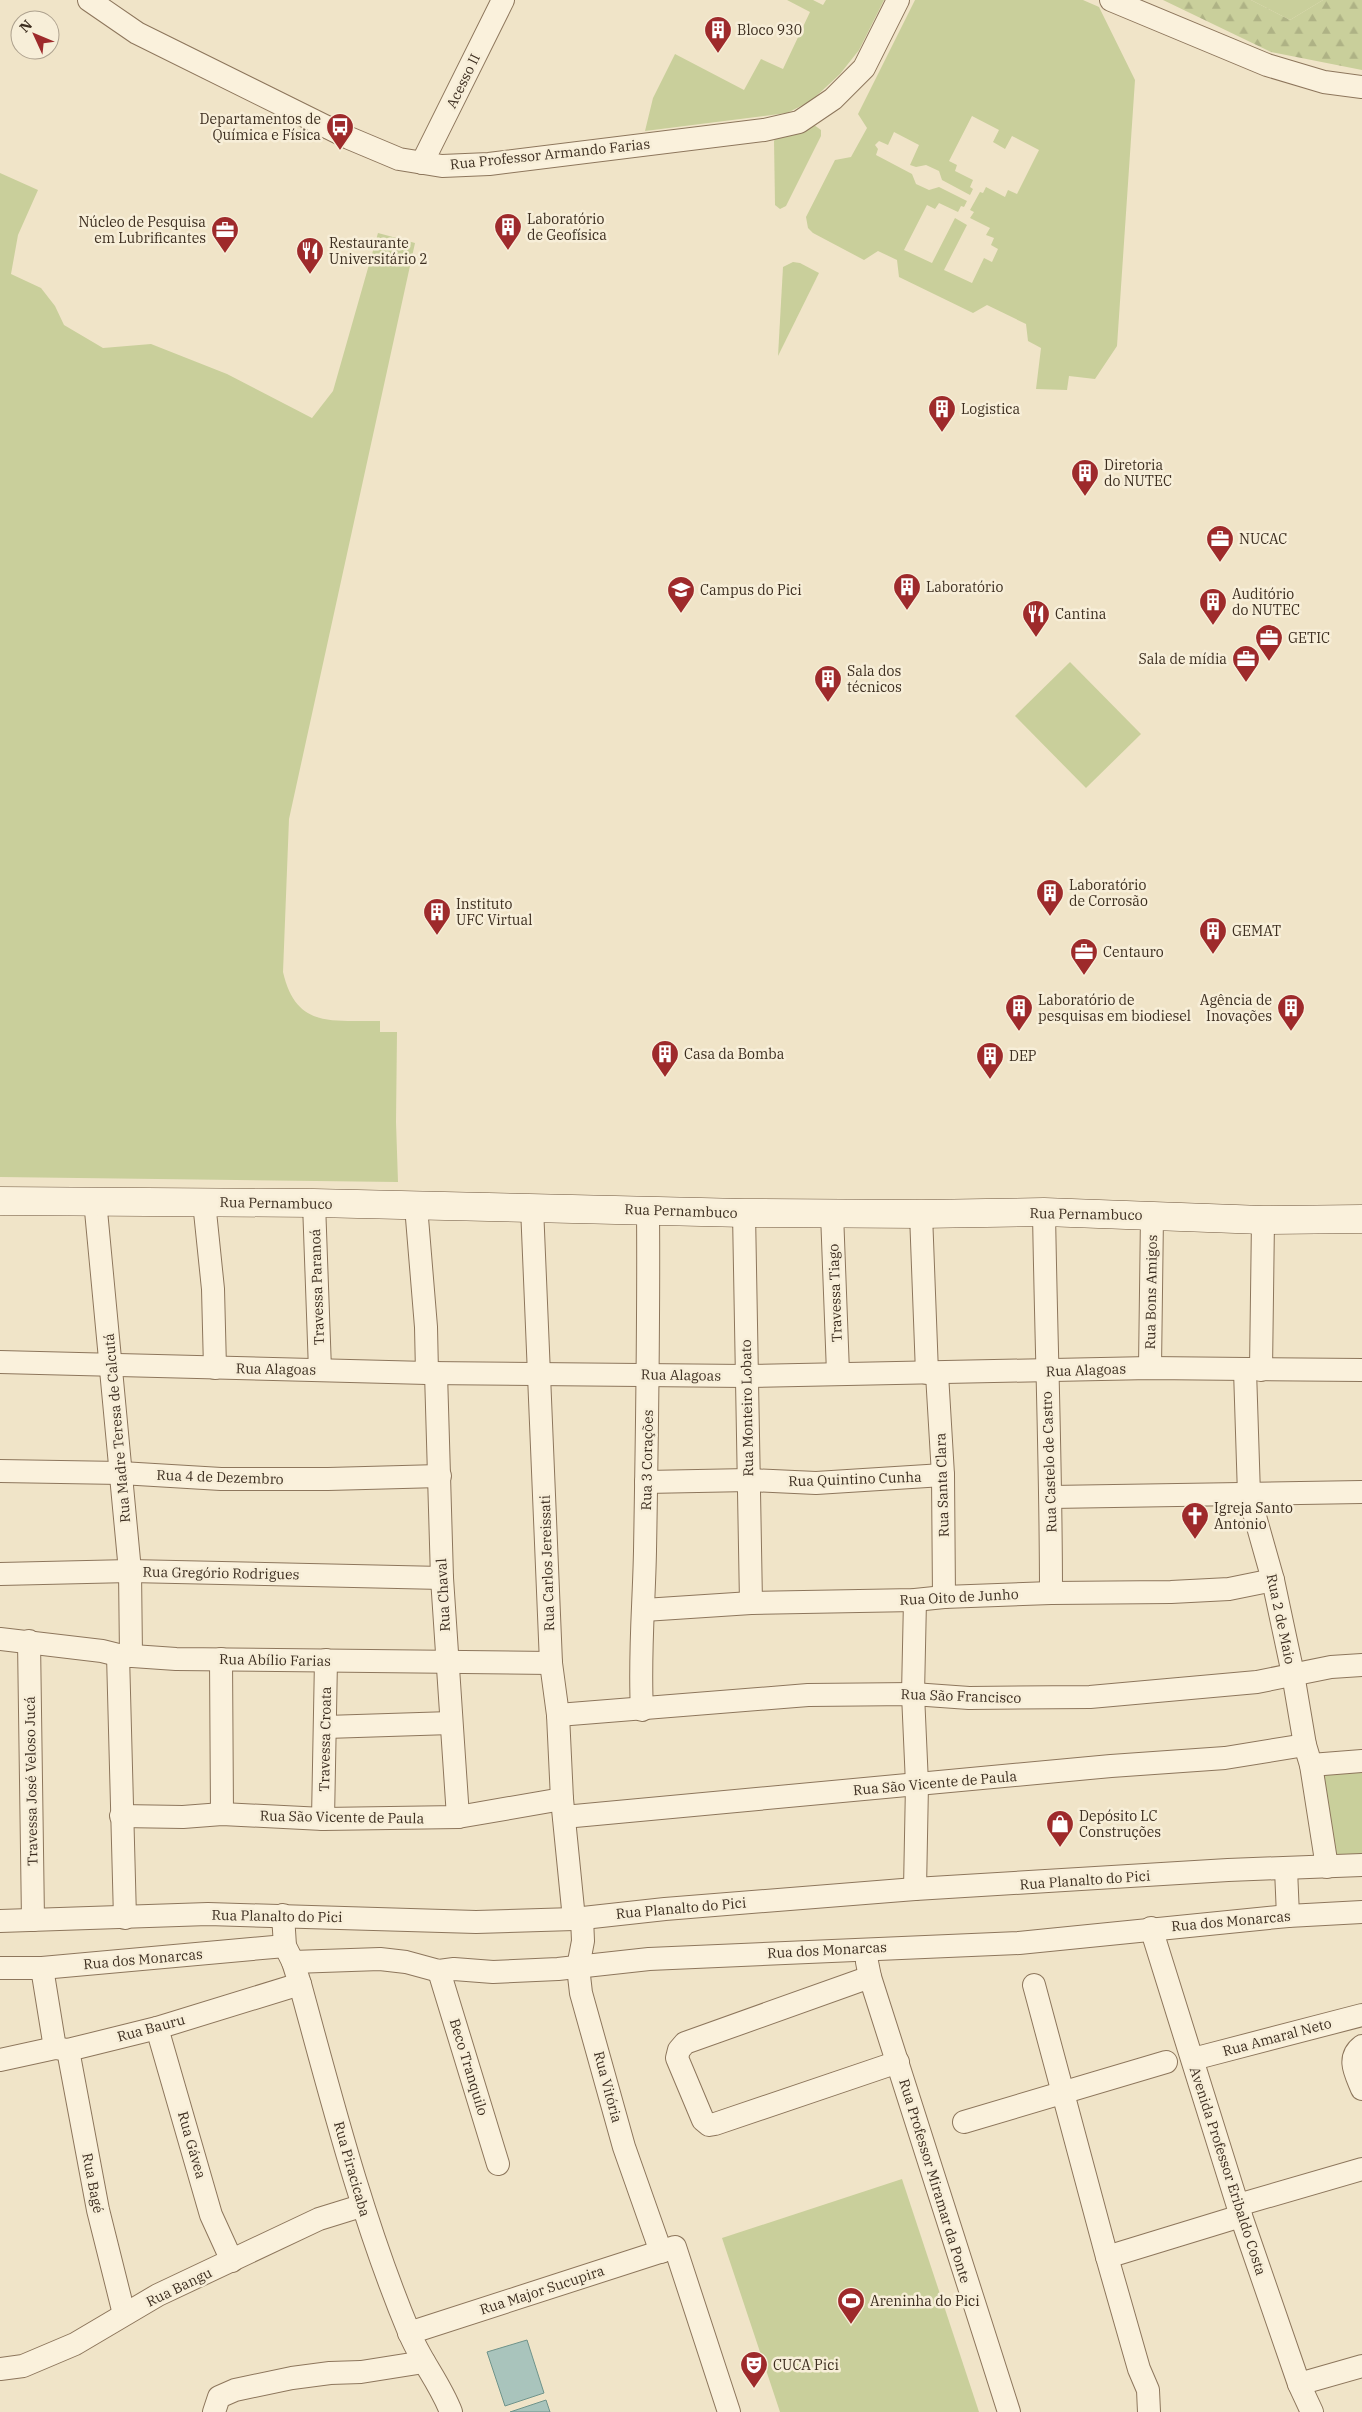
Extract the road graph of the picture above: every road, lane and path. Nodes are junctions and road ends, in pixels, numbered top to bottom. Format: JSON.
{"nodes":[{"id":1,"x":89,"y":0,"type":"edge"},
{"id":2,"x":503,"y":0,"type":"edge"},
{"id":3,"x":898,"y":0,"type":"edge"},
{"id":4,"x":1111,"y":0,"type":"edge"},
{"id":5,"x":1362,"y":86,"type":"edge"},
{"id":6,"x":422,"y":163,"type":"junction"},
{"id":7,"x":95,"y":1200,"type":"junction"},
{"id":8,"x":0,"y":1201,"type":"edge"},
{"id":9,"x":204,"y":1202,"type":"junction"},
{"id":10,"x":314,"y":1203,"type":"junction"},
{"id":11,"x":416,"y":1206,"type":"junction"},
{"id":12,"x":532,"y":1207,"type":"junction"},
{"id":13,"x":648,"y":1210,"type":"junction"},
{"id":14,"x":1044,"y":1212,"type":"junction"},
{"id":15,"x":744,"y":1213,"type":"junction"},
{"id":16,"x":832,"y":1213,"type":"junction"},
{"id":17,"x":921,"y":1214,"type":"junction"},
{"id":18,"x":1152,"y":1215,"type":"junction"},
{"id":19,"x":1362,"y":1219,"type":"edge"},
{"id":20,"x":1263,"y":1220,"type":"junction"},
{"id":21,"x":0,"y":1362,"type":"edge"},
{"id":22,"x":111,"y":1366,"type":"junction"},
{"id":23,"x":215,"y":1368,"type":"junction"},
{"id":24,"x":1150,"y":1368,"type":"junction"},
{"id":25,"x":320,"y":1370,"type":"junction"},
{"id":26,"x":1253,"y":1370,"type":"junction"},
{"id":27,"x":1362,"y":1370,"type":"edge"},
{"id":28,"x":1046,"y":1371,"type":"junction"},
{"id":29,"x":432,"y":1373,"type":"junction"},
{"id":30,"x":838,"y":1373,"type":"junction"},
{"id":31,"x":539,"y":1374,"type":"junction"},
{"id":32,"x":932,"y":1374,"type":"junction"},
{"id":33,"x":649,"y":1375,"type":"junction"},
{"id":34,"x":746,"y":1376,"type":"junction"},
{"id":35,"x":0,"y":1471,"type":"edge"},
{"id":36,"x":120,"y":1473,"type":"junction"},
{"id":37,"x":943,"y":1475,"type":"junction"},
{"id":38,"x":440,"y":1476,"type":"junction"},
{"id":39,"x":749,"y":1480,"type":"junction"},
{"id":40,"x":646,"y":1482,"type":"junction"},
{"id":41,"x":1362,"y":1492,"type":"edge"},
{"id":42,"x":1249,"y":1495,"type":"junction"},
{"id":43,"x":1051,"y":1497,"type":"junction"},
{"id":44,"x":130,"y":1571,"type":"junction"},
{"id":45,"x":0,"y":1574,"type":"edge"},
{"id":46,"x":442,"y":1578,"type":"junction"},
{"id":47,"x":1273,"y":1580,"type":"junction"},
{"id":48,"x":1051,"y":1593,"type":"junction"},
{"id":49,"x":944,"y":1597,"type":"junction"},
{"id":50,"x":915,"y":1600,"type":"junction"},
{"id":51,"x":751,"y":1603,"type":"junction"},
{"id":52,"x":644,"y":1610,"type":"junction"},
{"id":53,"x":0,"y":1639,"type":"edge"},
{"id":54,"x":29,"y":1641,"type":"junction"},
{"id":55,"x":125,"y":1655,"type":"junction"},
{"id":56,"x":221,"y":1659,"type":"junction"},
{"id":57,"x":326,"y":1660,"type":"junction"},
{"id":58,"x":447,"y":1662,"type":"junction"},
{"id":59,"x":552,"y":1663,"type":"junction"},
{"id":60,"x":1362,"y":1665,"type":"edge"},
{"id":61,"x":1293,"y":1674,"type":"junction"},
{"id":62,"x":913,"y":1694,"type":"junction"},
{"id":63,"x":642,"y":1710,"type":"junction"},
{"id":64,"x":558,"y":1716,"type":"junction"},
{"id":65,"x":451,"y":1723,"type":"junction"},
{"id":66,"x":326,"y":1727,"type":"junction"},
{"id":67,"x":1308,"y":1755,"type":"junction"},
{"id":68,"x":1362,"y":1761,"type":"edge"},
{"id":69,"x":917,"y":1784,"type":"junction"},
{"id":70,"x":563,"y":1808,"type":"junction"},
{"id":71,"x":222,"y":1814,"type":"junction"},
{"id":72,"x":122,"y":1816,"type":"junction"},
{"id":73,"x":458,"y":1817,"type":"junction"},
{"id":74,"x":323,"y":1818,"type":"junction"},
{"id":75,"x":1362,"y":1865,"type":"edge"},
{"id":76,"x":1327,"y":1867,"type":"junction"},
{"id":77,"x":1286,"y":1869,"type":"junction"},
{"id":78,"x":915,"y":1889,"type":"junction"},
{"id":79,"x":1362,"y":1912,"type":"edge"},
{"id":80,"x":283,"y":1915,"type":"junction"},
{"id":81,"x":1288,"y":1916,"type":"junction"},
{"id":82,"x":125,"y":1918,"type":"junction"},
{"id":83,"x":578,"y":1919,"type":"junction"},
{"id":84,"x":33,"y":1920,"type":"junction"},
{"id":85,"x":0,"y":1921,"type":"edge"},
{"id":86,"x":1151,"y":1928,"type":"junction"},
{"id":87,"x":865,"y":1949,"type":"junction"},
{"id":88,"x":289,"y":1954,"type":"junction"},
{"id":89,"x":578,"y":1966,"type":"junction"},
{"id":90,"x":0,"y":1968,"type":"edge"},
{"id":91,"x":42,"y":1968,"type":"junction"},
{"id":92,"x":439,"y":1971,"type":"junction"},
{"id":93,"x":870,"y":1977,"type":"junction"},
{"id":94,"x":300,"y":1984,"type":"junction"},
{"id":95,"x":1034,"y":1985,"type":"dead end"},
{"id":96,"x":1362,"y":2015,"type":"edge"},
{"id":97,"x":157,"y":2028,"type":"junction"},
{"id":98,"x":1362,"y":2046,"type":"edge"},
{"id":99,"x":61,"y":2049,"type":"junction"},
{"id":100,"x":1193,"y":2059,"type":"junction"},
{"id":101,"x":0,"y":2060,"type":"edge"},
{"id":102,"x":898,"y":2062,"type":"junction"},
{"id":103,"x":1166,"y":2062,"type":"dead end"},
{"id":104,"x":1362,"y":2089,"type":"edge"},
{"id":105,"x":1064,"y":2091,"type":"junction"},
{"id":106,"x":964,"y":2122,"type":"dead end"},
{"id":107,"x":498,"y":2164,"type":"dead end"},
{"id":108,"x":1362,"y":2169,"type":"edge"},
{"id":109,"x":361,"y":2206,"type":"junction"},
{"id":110,"x":1239,"y":2211,"type":"junction"},
{"id":111,"x":668,"y":2249,"type":"junction"},
{"id":112,"x":1107,"y":2256,"type":"junction"},
{"id":113,"x":232,"y":2261,"type":"junction"},
{"id":114,"x":124,"y":2314,"type":"junction"},
{"id":115,"x":409,"y":2333,"type":"junction"},
{"id":116,"x":424,"y":2362,"type":"junction"},
{"id":117,"x":1362,"y":2366,"type":"edge"},
{"id":118,"x":0,"y":2369,"type":"edge"},
{"id":119,"x":1299,"y":2384,"type":"junction"},
{"id":120,"x":214,"y":2412,"type":"edge"},
{"id":121,"x":451,"y":2412,"type":"edge"},
{"id":122,"x":729,"y":2412,"type":"edge"},
{"id":123,"x":1009,"y":2412,"type":"edge"},
{"id":124,"x":1149,"y":2412,"type":"edge"},
{"id":125,"x":1312,"y":2412,"type":"edge"}],
"edges":[{"from":1,"to":6,"type":"street","name":"Rua Professor Armando Farias"},
{"from":2,"to":6,"type":"street","name":"Acesso II"},
{"from":3,"to":6,"type":"street","name":"Rua Professor Armando Farias"},
{"from":4,"to":5,"type":"street"},
{"from":7,"to":8,"type":"street","name":"Rua Pernambuco"},
{"from":7,"to":9,"type":"street","name":"Rua Pernambuco"},
{"from":7,"to":22,"type":"street","name":"Rua Madre Teresa de Calcutá"},
{"from":9,"to":10,"type":"street","name":"Rua Pernambuco"},
{"from":9,"to":23,"type":"street"},
{"from":10,"to":11,"type":"street","name":"Rua Pernambuco"},
{"from":10,"to":25,"type":"street","name":"Travessa Paranoá"},
{"from":11,"to":12,"type":"street","name":"Rua Pernambuco"},
{"from":11,"to":29,"type":"street","name":"Rua Chaval"},
{"from":12,"to":13,"type":"street","name":"Rua Pernambuco"},
{"from":12,"to":31,"type":"street","name":"Rua Carlos Jereissati"},
{"from":13,"to":15,"type":"street","name":"Rua Pernambuco"},
{"from":13,"to":33,"type":"street","name":"Rua 3 Corações"},
{"from":14,"to":17,"type":"street","name":"Rua Pernambuco"},
{"from":14,"to":18,"type":"street","name":"Rua Pernambuco"},
{"from":14,"to":28,"type":"street","name":"Rua Castelo de Castro"},
{"from":15,"to":16,"type":"street","name":"Rua Pernambuco"},
{"from":15,"to":34,"type":"street","name":"Rua Monteiro Lobato"},
{"from":16,"to":17,"type":"street","name":"Rua Pernambuco"},
{"from":16,"to":30,"type":"street","name":"Travessa Tiago"},
{"from":17,"to":32,"type":"street","name":"Rua Santa Clara"},
{"from":18,"to":20,"type":"street","name":"Rua Pernambuco"},
{"from":18,"to":24,"type":"street","name":"Rua Bons Amigos"},
{"from":19,"to":20,"type":"street","name":"Rua Pernambuco"},
{"from":20,"to":26,"type":"street","name":"Rua 2 de Maio"},
{"from":21,"to":22,"type":"street","name":"Rua Alagoas"},
{"from":22,"to":23,"type":"street","name":"Rua Alagoas"},
{"from":22,"to":36,"type":"street","name":"Rua Madre Teresa de Calcutá"},
{"from":23,"to":25,"type":"street","name":"Rua Alagoas"},
{"from":24,"to":26,"type":"street","name":"Rua Alagoas"},
{"from":24,"to":28,"type":"street","name":"Rua Alagoas"},
{"from":25,"to":29,"type":"street","name":"Rua Alagoas"},
{"from":26,"to":27,"type":"street","name":"Rua Alagoas"},
{"from":26,"to":42,"type":"street","name":"Rua 2 de Maio"},
{"from":28,"to":32,"type":"street","name":"Rua Alagoas"},
{"from":28,"to":43,"type":"street","name":"Rua Castelo de Castro"},
{"from":29,"to":31,"type":"street","name":"Rua Alagoas"},
{"from":29,"to":38,"type":"street","name":"Rua Chaval"},
{"from":30,"to":32,"type":"street","name":"Rua Alagoas"},
{"from":30,"to":34,"type":"street","name":"Rua Alagoas"},
{"from":31,"to":33,"type":"street","name":"Rua Alagoas"},
{"from":31,"to":59,"type":"street","name":"Rua Carlos Jereissati"},
{"from":32,"to":37,"type":"street","name":"Rua Santa Clara"},
{"from":33,"to":34,"type":"street","name":"Rua Alagoas"},
{"from":33,"to":40,"type":"street","name":"Rua 3 Corações"},
{"from":34,"to":39,"type":"street","name":"Rua Monteiro Lobato"},
{"from":35,"to":36,"type":"street","name":"Rua 4 de Dezembro"},
{"from":36,"to":38,"type":"street","name":"Rua 4 de Dezembro"},
{"from":36,"to":44,"type":"street","name":"Rua Madre Teresa de Calcutá"},
{"from":37,"to":39,"type":"street","name":"Rua Quintino Cunha"},
{"from":37,"to":49,"type":"street","name":"Rua Santa Clara"},
{"from":38,"to":46,"type":"street","name":"Rua Chaval"},
{"from":39,"to":40,"type":"street","name":"Rua Quintino Cunha"},
{"from":39,"to":51,"type":"street","name":"Rua Monteiro Lobato"},
{"from":40,"to":52,"type":"street","name":"Rua 3 Corações"},
{"from":41,"to":42,"type":"street"},
{"from":42,"to":43,"type":"street"},
{"from":42,"to":47,"type":"street","name":"Rua 2 de Maio"},
{"from":43,"to":48,"type":"street","name":"Rua Castelo de Castro"},
{"from":44,"to":45,"type":"street","name":"Rua Gregório Rodrigues"},
{"from":44,"to":46,"type":"street","name":"Rua Gregório Rodrigues"},
{"from":44,"to":55,"type":"street","name":"Rua Madre Teresa de Calcutá"},
{"from":46,"to":58,"type":"street","name":"Rua Chaval"},
{"from":47,"to":48,"type":"street","name":"Rua Oito de Junho"},
{"from":47,"to":61,"type":"street","name":"Rua 2 de Maio"},
{"from":48,"to":49,"type":"street","name":"Rua Oito de Junho"},
{"from":49,"to":50,"type":"street","name":"Rua Oito de Junho"},
{"from":50,"to":51,"type":"street","name":"Rua Oito de Junho"},
{"from":50,"to":62,"type":"street"},
{"from":51,"to":52,"type":"street","name":"Rua Oito de Junho"},
{"from":52,"to":63,"type":"street","name":"Rua 3 Corações"},
{"from":53,"to":54,"type":"street","name":"Rua Abílio Farias"},
{"from":54,"to":55,"type":"street","name":"Rua Abílio Farias"},
{"from":54,"to":84,"type":"street","name":"Travessa José Veloso Jucá"},
{"from":55,"to":56,"type":"street","name":"Rua Abílio Farias"},
{"from":55,"to":72,"type":"street","name":"Rua Madre Teresa de Calcutá"},
{"from":56,"to":57,"type":"street","name":"Rua Abílio Farias"},
{"from":56,"to":71,"type":"street"},
{"from":57,"to":58,"type":"street","name":"Rua Abílio Farias"},
{"from":57,"to":66,"type":"street","name":"Travessa Croata"},
{"from":58,"to":59,"type":"street","name":"Rua Abílio Farias"},
{"from":58,"to":65,"type":"street","name":"Rua Chaval"},
{"from":59,"to":64,"type":"street","name":"Rua Carlos Jereissati"},
{"from":60,"to":61,"type":"street","name":"Rua São Francisco"},
{"from":61,"to":62,"type":"street","name":"Rua São Francisco"},
{"from":61,"to":67,"type":"street","name":"Rua 2 de Maio"},
{"from":62,"to":63,"type":"street","name":"Rua São Francisco"},
{"from":62,"to":69,"type":"street"},
{"from":63,"to":64,"type":"street","name":"Rua São Francisco"},
{"from":64,"to":70,"type":"street","name":"Rua Carlos Jereissati"},
{"from":65,"to":66,"type":"street"},
{"from":65,"to":73,"type":"street","name":"Rua Chaval"},
{"from":66,"to":74,"type":"street","name":"Travessa Croata"},
{"from":67,"to":68,"type":"street","name":"Rua São Vicente de Paula"},
{"from":67,"to":69,"type":"street","name":"Rua São Vicente de Paula"},
{"from":67,"to":76,"type":"street","name":"Rua 2 de Maio"},
{"from":69,"to":70,"type":"street","name":"Rua São Vicente de Paula"},
{"from":69,"to":78,"type":"street"},
{"from":70,"to":73,"type":"street","name":"Rua São Vicente de Paula"},
{"from":70,"to":83,"type":"street","name":"Rua Carlos Jereissati"},
{"from":71,"to":72,"type":"street","name":"Rua São Vicente de Paula"},
{"from":71,"to":74,"type":"street","name":"Rua São Vicente de Paula"},
{"from":72,"to":82,"type":"street","name":"Rua Madre Teresa de Calcutá"},
{"from":73,"to":74,"type":"street","name":"Rua São Vicente de Paula"},
{"from":75,"to":76,"type":"street","name":"Rua Planalto do Pici"},
{"from":76,"to":77,"type":"street","name":"Rua Planalto do Pici"},
{"from":77,"to":78,"type":"street","name":"Rua Planalto do Pici"},
{"from":77,"to":81,"type":"street"},
{"from":78,"to":83,"type":"street","name":"Rua Planalto do Pici"},
{"from":79,"to":81,"type":"street","name":"Rua dos Monarcas"},
{"from":80,"to":82,"type":"street","name":"Rua Planalto do Pici"},
{"from":80,"to":83,"type":"street","name":"Rua Planalto do Pici"},
{"from":80,"to":88,"type":"street","name":"Rua Piracicaba"},
{"from":81,"to":86,"type":"street","name":"Rua dos Monarcas"},
{"from":82,"to":84,"type":"street","name":"Rua Planalto do Pici"},
{"from":83,"to":89,"type":"street","name":"Rua Vitória"},
{"from":84,"to":85,"type":"street","name":"Rua Planalto do Pici"},
{"from":86,"to":87,"type":"street","name":"Rua dos Monarcas"},
{"from":86,"to":100,"type":"street","name":"Avenida Professor Eribaldo Costa"},
{"from":87,"to":89,"type":"street","name":"Rua dos Monarcas"},
{"from":87,"to":93,"type":"street","name":"Rua Professor Miramar da Ponte"},
{"from":88,"to":91,"type":"street","name":"Rua dos Monarcas"},
{"from":88,"to":92,"type":"street","name":"Rua dos Monarcas"},
{"from":88,"to":94,"type":"street","name":"Rua Piracicaba"},
{"from":89,"to":92,"type":"street","name":"Rua dos Monarcas"},
{"from":89,"to":111,"type":"street","name":"Rua Vitória"},
{"from":90,"to":91,"type":"street","name":"Rua dos Monarcas"},
{"from":91,"to":99,"type":"street","name":"Rua Bagé"},
{"from":92,"to":107,"type":"street","name":"Beco Tranquilo"},
{"from":93,"to":102,"type":"street","name":"Rua Professor Miramar da Ponte"},
{"from":93,"to":102,"type":"street"},
{"from":94,"to":97,"type":"street","name":"Rua Bauru"},
{"from":94,"to":109,"type":"street","name":"Rua Piracicaba"},
{"from":95,"to":105,"type":"street"},
{"from":96,"to":100,"type":"street","name":"Rua Amaral Neto"},
{"from":97,"to":99,"type":"street","name":"Rua Bauru"},
{"from":97,"to":113,"type":"street","name":"Rua Gávea"},
{"from":98,"to":104,"type":"street"},
{"from":99,"to":101,"type":"street","name":"Rua Bauru"},
{"from":99,"to":114,"type":"street","name":"Rua Bagé"},
{"from":100,"to":110,"type":"street","name":"Avenida Professor Eribaldo Costa"},
{"from":102,"to":123,"type":"street","name":"Rua Professor Miramar da Ponte"},
{"from":103,"to":105,"type":"street"},
{"from":105,"to":106,"type":"street"},
{"from":105,"to":112,"type":"street"},
{"from":108,"to":110,"type":"street"},
{"from":109,"to":113,"type":"street","name":"Rua Bangu"},
{"from":109,"to":115,"type":"street","name":"Rua Piracicaba"},
{"from":110,"to":112,"type":"street"},
{"from":110,"to":119,"type":"street","name":"Avenida Professor Eribaldo Costa"},
{"from":111,"to":115,"type":"street","name":"Rua Major Sucupira"},
{"from":111,"to":122,"type":"street","name":"Rua Vitória"},
{"from":112,"to":124,"type":"street"},
{"from":113,"to":114,"type":"street","name":"Rua Bangu"},
{"from":114,"to":118,"type":"street","name":"Rua Bangu"},
{"from":115,"to":116,"type":"street","name":"Rua Piracicaba"},
{"from":116,"to":120,"type":"street"},
{"from":116,"to":121,"type":"street","name":"Rua Piracicaba"},
{"from":117,"to":119,"type":"street"},
{"from":119,"to":125,"type":"street","name":"Avenida Professor Eribaldo Costa"}]}
